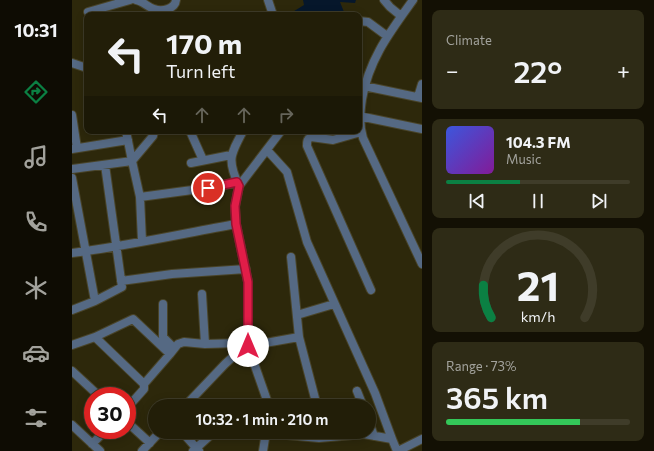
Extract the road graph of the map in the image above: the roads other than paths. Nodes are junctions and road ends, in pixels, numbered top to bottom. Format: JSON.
{"nodes":[{"id":1,"x":130,"y":0,"type":"edge"},
{"id":2,"x":136,"y":0,"type":"edge"},
{"id":3,"x":176,"y":0,"type":"edge"},
{"id":4,"x":268,"y":0,"type":"edge"},
{"id":5,"x":384,"y":0,"type":"edge"},
{"id":6,"x":413,"y":0,"type":"edge"},
{"id":7,"x":88,"y":12,"type":"dead end"},
{"id":8,"x":155,"y":12,"type":"edge"},
{"id":9,"x":272,"y":12,"type":"edge"},
{"id":10,"x":401,"y":16,"type":"junction"},
{"id":11,"x":362,"y":21,"type":"edge"},
{"id":12,"x":387,"y":36,"type":"junction"},
{"id":13,"x":72,"y":64,"type":"edge"},
{"id":14,"x":84,"y":67,"type":"edge"},
{"id":15,"x":422,"y":84,"type":"edge"},
{"id":16,"x":362,"y":85,"type":"edge"},
{"id":17,"x":420,"y":98,"type":"edge"},
{"id":18,"x":72,"y":115,"type":"edge"},
{"id":19,"x":362,"y":117,"type":"edge"},
{"id":20,"x":422,"y":129,"type":"edge"},
{"id":21,"x":127,"y":134,"type":"edge"},
{"id":22,"x":153,"y":134,"type":"edge"},
{"id":23,"x":191,"y":134,"type":"edge"},
{"id":24,"x":242,"y":134,"type":"edge"},
{"id":25,"x":279,"y":134,"type":"edge"},
{"id":26,"x":354,"y":134,"type":"edge"},
{"id":27,"x":362,"y":134,"type":"edge"},
{"id":28,"x":128,"y":140,"type":"junction"},
{"id":29,"x":74,"y":149,"type":"edge"},
{"id":30,"x":267,"y":150,"type":"junction"},
{"id":31,"x":231,"y":155,"type":"junction"},
{"id":32,"x":203,"y":160,"type":"junction"},
{"id":33,"x":132,"y":161,"type":"junction"},
{"id":34,"x":191,"y":163,"type":"dead end"},
{"id":35,"x":105,"y":165,"type":"junction"},
{"id":36,"x":72,"y":169,"type":"edge"},
{"id":37,"x":72,"y":178,"type":"edge"},
{"id":38,"x":238,"y":184,"type":"junction"},
{"id":39,"x":140,"y":197,"type":"junction"},
{"id":40,"x":236,"y":224,"type":"junction"},
{"id":41,"x":142,"y":241,"type":"junction"},
{"id":42,"x":116,"y":247,"type":"junction"},
{"id":43,"x":85,"y":251,"type":"junction"},
{"id":44,"x":72,"y":253,"type":"edge"},
{"id":45,"x":291,"y":258,"type":"dead end"},
{"id":46,"x":422,"y":264,"type":"edge"},
{"id":47,"x":246,"y":269,"type":"junction"},
{"id":48,"x":121,"y":281,"type":"junction"},
{"id":49,"x":370,"y":290,"type":"dead end"},
{"id":50,"x":202,"y":294,"type":"dead end"},
{"id":51,"x":95,"y":301,"type":"junction"},
{"id":52,"x":163,"y":304,"type":"dead end"},
{"id":53,"x":334,"y":304,"type":"junction"},
{"id":54,"x":72,"y":310,"type":"edge"},
{"id":55,"x":297,"y":315,"type":"junction"},
{"id":56,"x":95,"y":337,"type":"junction"},
{"id":57,"x":299,"y":337,"type":"junction"},
{"id":58,"x":205,"y":344,"type":"junction"},
{"id":59,"x":72,"y":345,"type":"edge"},
{"id":60,"x":248,"y":346,"type":"junction"},
{"id":61,"x":172,"y":351,"type":"junction"},
{"id":62,"x":72,"y":372,"type":"edge"},
{"id":63,"x":144,"y":384,"type":"junction"},
{"id":64,"x":89,"y":387,"type":"edge"},
{"id":65,"x":357,"y":391,"type":"dead end"},
{"id":66,"x":136,"y":398,"type":"edge"},
{"id":67,"x":192,"y":399,"type":"edge"},
{"id":68,"x":267,"y":399,"type":"edge"},
{"id":69,"x":315,"y":399,"type":"edge"},
{"id":70,"x":360,"y":399,"type":"edge"},
{"id":71,"x":72,"y":424,"type":"edge"},
{"id":72,"x":136,"y":430,"type":"edge"},
{"id":73,"x":376,"y":436,"type":"edge"},
{"id":74,"x":97,"y":439,"type":"edge"},
{"id":75,"x":154,"y":439,"type":"edge"},
{"id":76,"x":187,"y":439,"type":"edge"},
{"id":77,"x":207,"y":439,"type":"edge"},
{"id":78,"x":265,"y":439,"type":"edge"},
{"id":79,"x":392,"y":439,"type":"junction"},
{"id":80,"x":422,"y":439,"type":"edge"},
{"id":81,"x":150,"y":443,"type":"junction"},
{"id":82,"x":92,"y":444,"type":"junction"},
{"id":83,"x":196,"y":450,"type":"edge"},
{"id":84,"x":100,"y":451,"type":"edge"},
{"id":85,"x":142,"y":451,"type":"edge"},
{"id":86,"x":263,"y":451,"type":"edge"},
{"id":87,"x":398,"y":451,"type":"edge"}],
"edges":[{"from":1,"to":7,"type":"street"},
{"from":2,"to":8,"type":"street"},
{"from":3,"to":8,"type":"street"},
{"from":4,"to":9,"type":"street"},
{"from":5,"to":10,"type":"street"},
{"from":6,"to":10,"type":"street"},
{"from":10,"to":12,"type":"street"},
{"from":11,"to":12,"type":"street"},
{"from":12,"to":16,"type":"street"},
{"from":13,"to":14,"type":"street"},
{"from":15,"to":17,"type":"street"},
{"from":16,"to":17,"type":"street"},
{"from":18,"to":29,"type":"street"},
{"from":19,"to":20,"type":"street"},
{"from":21,"to":28,"type":"street"},
{"from":22,"to":33,"type":"street"},
{"from":23,"to":32,"type":"street"},
{"from":24,"to":31,"type":"street"},
{"from":25,"to":30,"type":"street"},
{"from":26,"to":49,"type":"street"},
{"from":27,"to":46,"type":"street"},
{"from":28,"to":29,"type":"street"},
{"from":28,"to":33,"type":"street"},
{"from":30,"to":38,"type":"street"},
{"from":30,"to":53,"type":"street"},
{"from":31,"to":32,"type":"street"},
{"from":31,"to":38,"type":"street"},
{"from":32,"to":34,"type":"street"},
{"from":33,"to":35,"type":"street"},
{"from":33,"to":39,"type":"street"},
{"from":35,"to":36,"type":"street"},
{"from":35,"to":42,"type":"street"},
{"from":37,"to":43,"type":"street"},
{"from":38,"to":39,"type":"street"},
{"from":38,"to":40,"type":"street"},
{"from":39,"to":41,"type":"street"},
{"from":40,"to":41,"type":"street"},
{"from":40,"to":47,"type":"street"},
{"from":41,"to":42,"type":"street"},
{"from":42,"to":43,"type":"street"},
{"from":42,"to":48,"type":"street"},
{"from":43,"to":44,"type":"street"},
{"from":43,"to":51,"type":"street"},
{"from":45,"to":55,"type":"street"},
{"from":47,"to":48,"type":"street"},
{"from":47,"to":60,"type":"street"},
{"from":48,"to":51,"type":"street"},
{"from":50,"to":58,"type":"street"},
{"from":51,"to":54,"type":"street"},
{"from":52,"to":61,"type":"street"},
{"from":53,"to":55,"type":"street"},
{"from":53,"to":79,"type":"street"},
{"from":55,"to":57,"type":"street"},
{"from":56,"to":59,"type":"street"},
{"from":56,"to":61,"type":"street"},
{"from":56,"to":63,"type":"street"},
{"from":57,"to":60,"type":"street"},
{"from":57,"to":69,"type":"street"},
{"from":58,"to":60,"type":"street"},
{"from":58,"to":61,"type":"street"},
{"from":60,"to":67,"type":"street"},
{"from":60,"to":68,"type":"street"},
{"from":61,"to":63,"type":"street"},
{"from":62,"to":64,"type":"street"},
{"from":63,"to":66,"type":"street"},
{"from":65,"to":70,"type":"street"},
{"from":71,"to":82,"type":"street"},
{"from":72,"to":81,"type":"street"},
{"from":73,"to":79,"type":"street"},
{"from":74,"to":82,"type":"street"},
{"from":75,"to":81,"type":"street"},
{"from":76,"to":83,"type":"street"},
{"from":77,"to":83,"type":"street"},
{"from":78,"to":86,"type":"street"},
{"from":79,"to":87,"type":"street"},
{"from":80,"to":87,"type":"street"},
{"from":81,"to":85,"type":"street"},
{"from":82,"to":84,"type":"street"}]}
